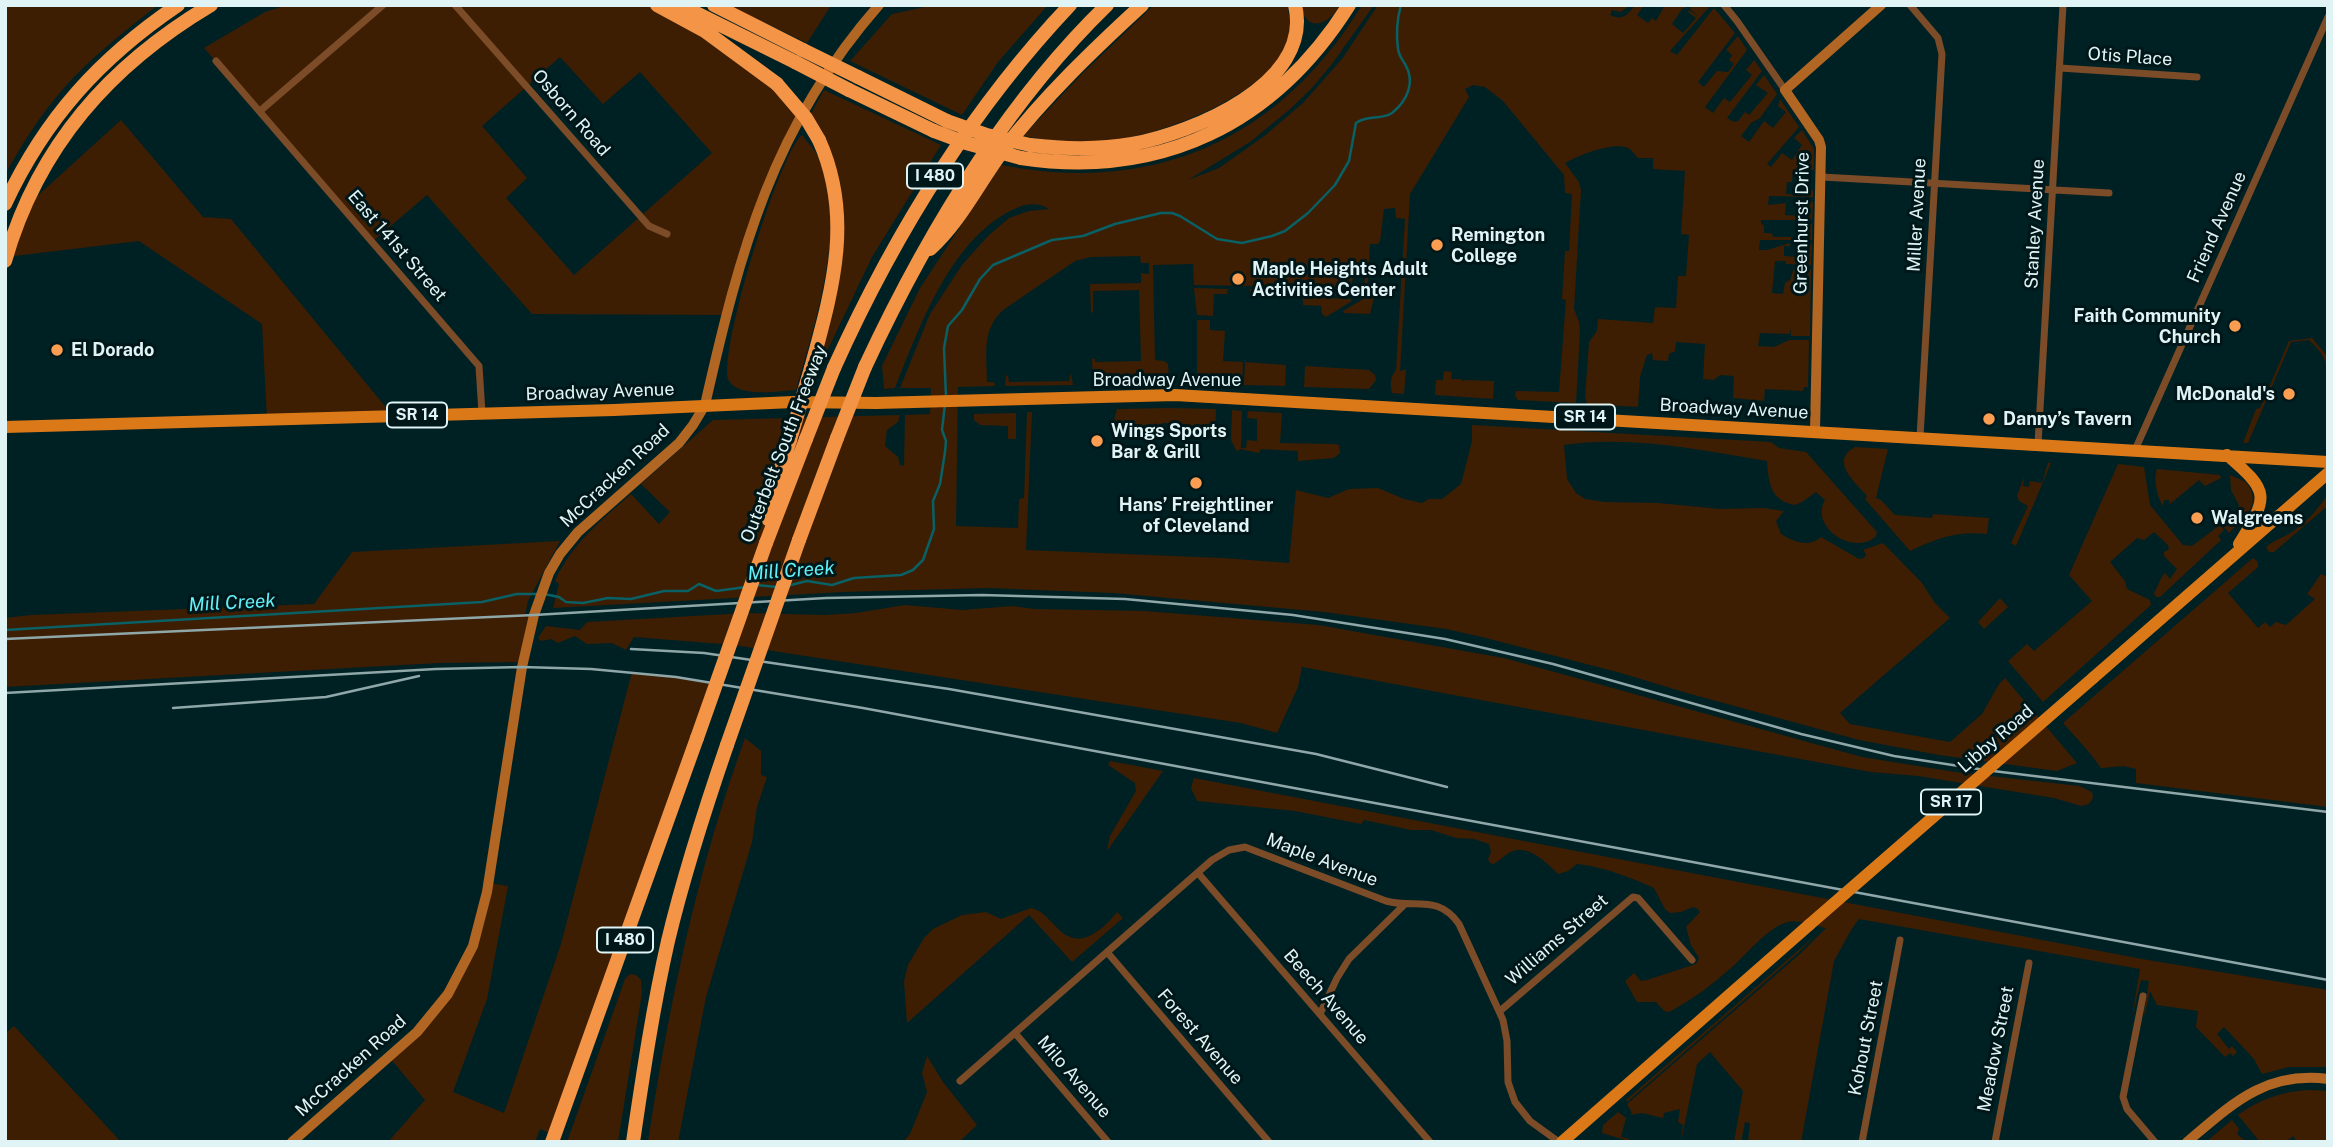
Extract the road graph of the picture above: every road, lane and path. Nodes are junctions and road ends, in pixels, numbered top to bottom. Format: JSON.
{"nodes":[{"id":1,"x":178,"y":5,"type":"edge"},
{"id":2,"x":211,"y":5,"type":"edge"},
{"id":3,"x":383,"y":5,"type":"edge"},
{"id":4,"x":455,"y":5,"type":"edge"},
{"id":5,"x":657,"y":5,"type":"edge"},
{"id":6,"x":680,"y":5,"type":"edge"},
{"id":7,"x":713,"y":5,"type":"edge"},
{"id":8,"x":879,"y":5,"type":"edge"},
{"id":9,"x":1070,"y":5,"type":"edge"},
{"id":10,"x":1107,"y":5,"type":"edge"},
{"id":11,"x":1142,"y":5,"type":"edge"},
{"id":12,"x":1295,"y":5,"type":"edge"},
{"id":13,"x":1349,"y":5,"type":"edge"},
{"id":14,"x":1724,"y":5,"type":"edge"},
{"id":15,"x":1881,"y":5,"type":"edge"},
{"id":16,"x":1910,"y":5,"type":"edge"},
{"id":17,"x":2063,"y":5,"type":"edge"},
{"id":18,"x":2328,"y":17,"type":"edge"},
{"id":19,"x":216,"y":61,"type":"dead end"},
{"id":20,"x":2060,"y":68,"type":"junction"},
{"id":21,"x":2197,"y":77,"type":"dead end"},
{"id":22,"x":854,"y":84,"type":"junction"},
{"id":23,"x":1785,"y":90,"type":"junction"},
{"id":24,"x":260,"y":111,"type":"junction"},
{"id":25,"x":1822,"y":177,"type":"junction"},
{"id":26,"x":1935,"y":184,"type":"junction"},
{"id":27,"x":2053,"y":191,"type":"junction"},
{"id":28,"x":2109,"y":193,"type":"dead end"},
{"id":29,"x":5,"y":204,"type":"edge"},
{"id":30,"x":667,"y":234,"type":"dead end"},
{"id":31,"x":5,"y":261,"type":"edge"},
{"id":32,"x":916,"y":261,"type":"junction"},
{"id":33,"x":705,"y":405,"type":"junction"},
{"id":34,"x":482,"y":414,"type":"junction"},
{"id":35,"x":5,"y":427,"type":"edge"},
{"id":36,"x":1815,"y":431,"type":"junction"},
{"id":37,"x":1920,"y":437,"type":"junction"},
{"id":38,"x":2038,"y":444,"type":"junction"},
{"id":39,"x":2135,"y":450,"type":"junction"},
{"id":40,"x":2227,"y":455,"type":"junction"},
{"id":41,"x":2328,"y":462,"type":"edge"},
{"id":42,"x":2328,"y":472,"type":"edge"},
{"id":43,"x":766,"y":542,"type":"junction"},
{"id":44,"x":2232,"y":556,"type":"junction"},
{"id":45,"x":1198,"y":873,"type":"junction"},
{"id":46,"x":1404,"y":905,"type":"junction"},
{"id":47,"x":1900,"y":940,"type":"dead end"},
{"id":48,"x":1107,"y":952,"type":"junction"},
{"id":49,"x":1692,"y":960,"type":"dead end"},
{"id":50,"x":2029,"y":963,"type":"dead end"},
{"id":51,"x":2143,"y":996,"type":"dead end"},
{"id":52,"x":1500,"y":1011,"type":"junction"},
{"id":53,"x":1320,"y":1014,"type":"junction"},
{"id":54,"x":1015,"y":1033,"type":"junction"},
{"id":55,"x":2328,"y":1079,"type":"edge"},
{"id":56,"x":960,"y":1081,"type":"dead end"},
{"id":57,"x":292,"y":1142,"type":"edge"},
{"id":58,"x":552,"y":1142,"type":"edge"},
{"id":59,"x":633,"y":1142,"type":"edge"},
{"id":60,"x":1108,"y":1142,"type":"edge"},
{"id":61,"x":1269,"y":1142,"type":"edge"},
{"id":62,"x":1430,"y":1142,"type":"edge"},
{"id":63,"x":1560,"y":1142,"type":"edge"},
{"id":64,"x":1863,"y":1142,"type":"edge"},
{"id":65,"x":1995,"y":1142,"type":"edge"},
{"id":66,"x":2155,"y":1142,"type":"edge"},
{"id":67,"x":2187,"y":1142,"type":"edge"}],
"edges":[{"from":1,"to":29,"type":"highway"},
{"from":2,"to":31,"type":"highway"},
{"from":3,"to":24,"type":"street"},
{"from":4,"to":30,"type":"street","name":"Osborn Road"},
{"from":5,"to":43,"type":"highway","bridge":true},
{"from":6,"to":22,"type":"highway","bridge":true},
{"from":7,"to":22,"type":"highway","bridge":true},
{"from":8,"to":33,"type":"street","name":"McCracken Road"},
{"from":9,"to":43,"type":"highway","name":"Outerbelt South Freeway","number":"I 480","bridge":true},
{"from":10,"to":32,"type":"highway","number":"I 480"},
{"from":11,"to":32,"type":"highway"},
{"from":12,"to":22,"type":"highway","bridge":true},
{"from":13,"to":22,"type":"highway","bridge":true},
{"from":14,"to":23,"type":"street","name":"Greenhurst Drive"},
{"from":15,"to":23,"type":"street"},
{"from":16,"to":26,"type":"street","name":"Miller Avenue"},
{"from":17,"to":20,"type":"street","name":"Stanley Avenue"},
{"from":18,"to":39,"type":"street","name":"Friend Avenue"},
{"from":19,"to":24,"type":"street","name":"East 141st Street"},
{"from":20,"to":21,"type":"street","name":"Otis Place"},
{"from":20,"to":27,"type":"street","name":"Stanley Avenue"},
{"from":23,"to":25,"type":"street","name":"Greenhurst Drive"},
{"from":24,"to":34,"type":"street","name":"East 141st Street"},
{"from":25,"to":26,"type":"street"},
{"from":25,"to":36,"type":"street","name":"Greenhurst Drive"},
{"from":26,"to":27,"type":"street"},
{"from":26,"to":37,"type":"street","name":"Miller Avenue"},
{"from":27,"to":28,"type":"street"},
{"from":27,"to":38,"type":"street","name":"Stanley Avenue"},
{"from":32,"to":59,"type":"highway","number":"I 480","bridge":true},
{"from":33,"to":34,"type":"main road","name":"Broadway Avenue","number":"SR 14"},
{"from":33,"to":36,"type":"main road","name":"Broadway Avenue","number":"SR 14"},
{"from":33,"to":57,"type":"street","name":"McCracken Road"},
{"from":34,"to":35,"type":"main road","name":"Broadway Avenue","number":"SR 14"},
{"from":36,"to":37,"type":"main road","name":"Broadway Avenue","number":"SR 14"},
{"from":37,"to":38,"type":"main road","name":"Broadway Avenue","number":"SR 14"},
{"from":38,"to":39,"type":"main road","name":"Broadway Avenue","number":"SR 14"},
{"from":39,"to":40,"type":"main road","name":"Broadway Avenue","number":"SR 14"},
{"from":40,"to":41,"type":"main road","name":"Broadway Avenue","number":"SR 14"},
{"from":40,"to":44,"type":"main road"},
{"from":42,"to":44,"type":"main road","name":"Libby Road","number":"SR 17"},
{"from":43,"to":58,"type":"highway","name":"Outerbelt South Freeway","number":"I 480","bridge":true},
{"from":44,"to":63,"type":"main road","name":"Libby Road","number":"SR 17","bridge":true},
{"from":45,"to":46,"type":"street","name":"Maple Avenue"},
{"from":45,"to":48,"type":"street","name":"Maple Avenue"},
{"from":45,"to":53,"type":"street","name":"Beech Avenue"},
{"from":46,"to":52,"type":"street","name":"Maple Avenue"},
{"from":46,"to":53,"type":"street"},
{"from":47,"to":64,"type":"street","name":"Kohout Street"},
{"from":48,"to":54,"type":"street","name":"Maple Avenue"},
{"from":48,"to":61,"type":"street","name":"Forest Avenue"},
{"from":49,"to":52,"type":"street","name":"Williams Street"},
{"from":50,"to":65,"type":"street","name":"Meadow Street"},
{"from":51,"to":66,"type":"street"},
{"from":52,"to":63,"type":"street","name":"Maple Avenue"},
{"from":53,"to":62,"type":"street","name":"Beech Avenue"},
{"from":54,"to":56,"type":"street","name":"Maple Avenue"},
{"from":54,"to":60,"type":"street","name":"Milo Avenue"},
{"from":55,"to":67,"type":"street"}]}
